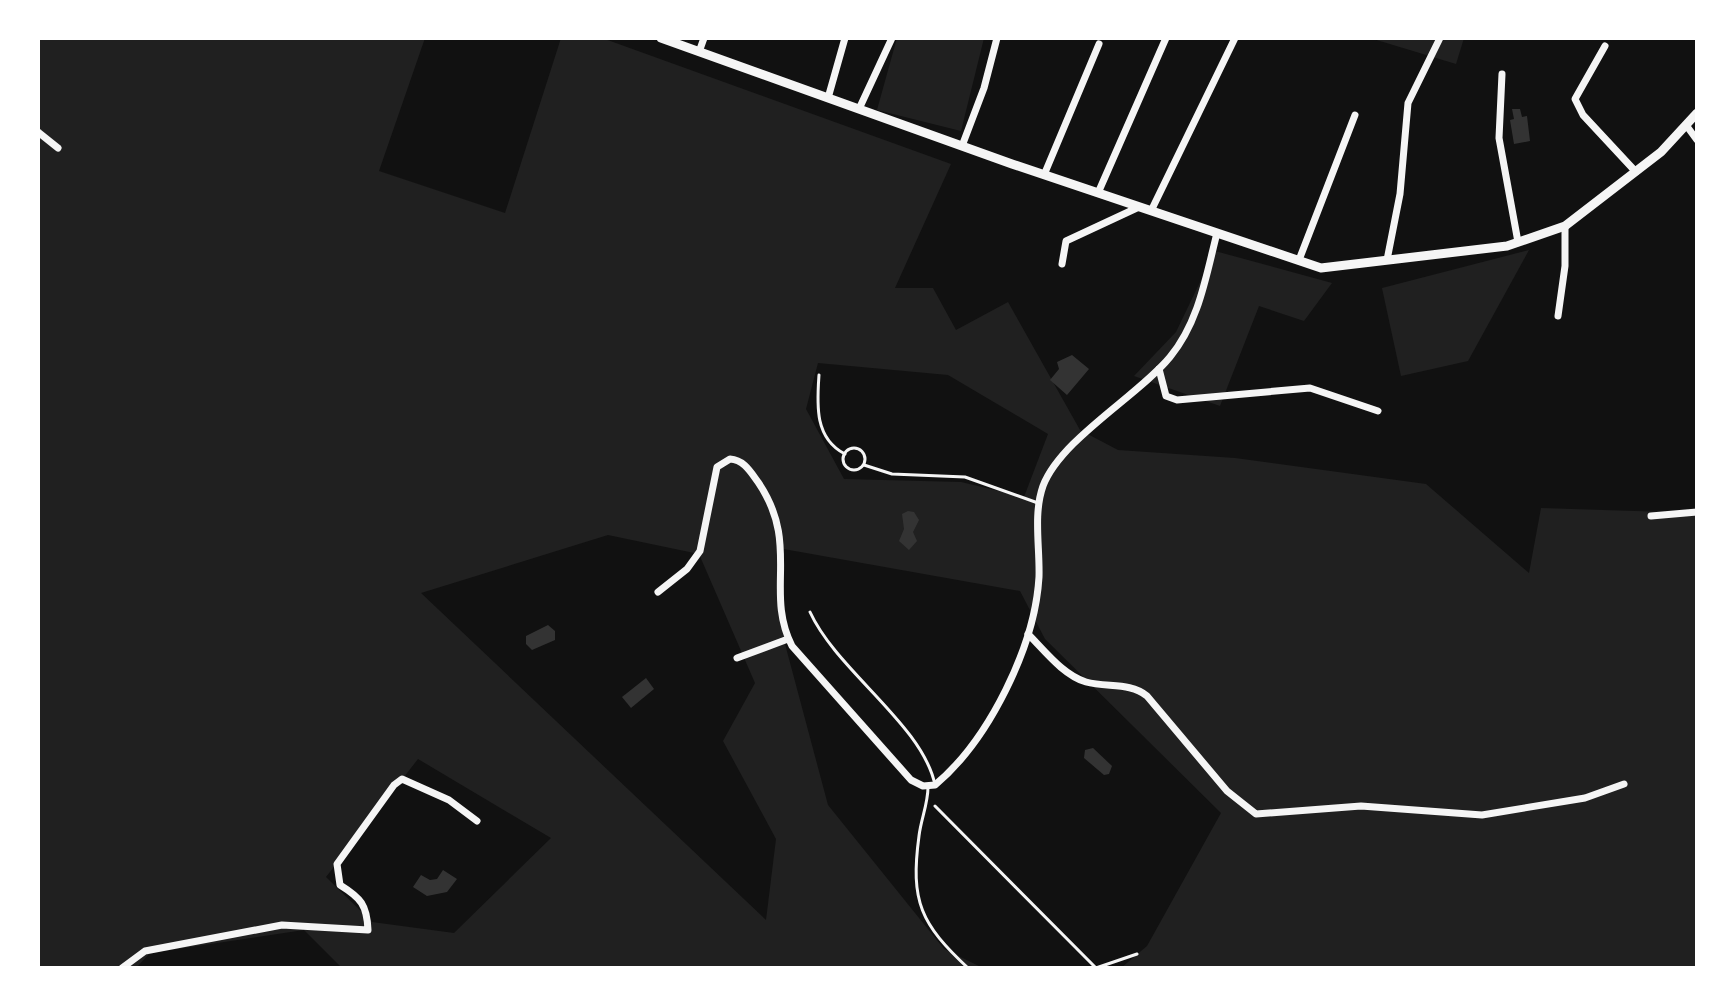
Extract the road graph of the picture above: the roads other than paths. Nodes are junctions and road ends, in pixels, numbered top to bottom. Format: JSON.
{"nodes":[{"id":1,"x":661,"y":38,"type":"edge"},
{"id":2,"x":704,"y":38,"type":"edge"},
{"id":3,"x":845,"y":38,"type":"edge"},
{"id":4,"x":892,"y":38,"type":"edge"},
{"id":5,"x":997,"y":38,"type":"edge"},
{"id":6,"x":1166,"y":38,"type":"edge"},
{"id":7,"x":1235,"y":38,"type":"edge"},
{"id":8,"x":1440,"y":38,"type":"edge"},
{"id":9,"x":1099,"y":44,"type":"dead end"},
{"id":10,"x":1605,"y":46,"type":"dead end"},
{"id":11,"x":699,"y":52,"type":"junction"},
{"id":12,"x":1502,"y":74,"type":"dead end"},
{"id":13,"x":828,"y":98,"type":"junction"},
{"id":14,"x":859,"y":109,"type":"junction"},
{"id":15,"x":1697,"y":113,"type":"edge"},
{"id":16,"x":1355,"y":115,"type":"dead end"},
{"id":17,"x":1686,"y":125,"type":"junction"},
{"id":18,"x":38,"y":132,"type":"edge"},
{"id":19,"x":1697,"y":140,"type":"edge"},
{"id":20,"x":962,"y":146,"type":"junction"},
{"id":21,"x":58,"y":148,"type":"dead end"},
{"id":22,"x":1636,"y":172,"type":"junction"},
{"id":23,"x":1044,"y":175,"type":"junction"},
{"id":24,"x":1098,"y":193,"type":"junction"},
{"id":25,"x":1139,"y":207,"type":"junction"},
{"id":26,"x":1151,"y":211,"type":"junction"},
{"id":27,"x":1565,"y":226,"type":"junction"},
{"id":28,"x":1217,"y":233,"type":"junction"},
{"id":29,"x":1518,"y":242,"type":"junction"},
{"id":30,"x":1299,"y":260,"type":"junction"},
{"id":31,"x":1387,"y":260,"type":"junction"},
{"id":32,"x":1062,"y":264,"type":"dead end"},
{"id":33,"x":1558,"y":316,"type":"dead end"},
{"id":34,"x":1159,"y":369,"type":"junction"},
{"id":35,"x":819,"y":375,"type":"dead end"},
{"id":36,"x":1378,"y":411,"type":"dead end"},
{"id":37,"x":845,"y":454,"type":"junction"},
{"id":38,"x":864,"y":465,"type":"junction"},
{"id":39,"x":1039,"y":504,"type":"junction"},
{"id":40,"x":1697,"y":512,"type":"edge"},
{"id":41,"x":1651,"y":516,"type":"dead end"},
{"id":42,"x":658,"y":592,"type":"dead end"},
{"id":43,"x":810,"y":612,"type":"dead end"},
{"id":44,"x":1028,"y":634,"type":"junction"},
{"id":45,"x":788,"y":639,"type":"junction"},
{"id":46,"x":737,"y":658,"type":"dead end"},
{"id":47,"x":1624,"y":784,"type":"dead end"},
{"id":48,"x":932,"y":786,"type":"junction"},
{"id":49,"x":477,"y":821,"type":"dead end"},
{"id":50,"x":122,"y":968,"type":"edge"},
{"id":51,"x":968,"y":968,"type":"edge"}],
"edges":[{"from":1,"to":11,"type":"street"},
{"from":2,"to":11,"type":"street"},
{"from":3,"to":13,"type":"street"},
{"from":4,"to":14,"type":"street"},
{"from":5,"to":20,"type":"street"},
{"from":6,"to":24,"type":"street"},
{"from":7,"to":26,"type":"street"},
{"from":8,"to":31,"type":"street"},
{"from":9,"to":23,"type":"street"},
{"from":10,"to":22,"type":"street"},
{"from":11,"to":13,"type":"street"},
{"from":12,"to":29,"type":"street"},
{"from":13,"to":14,"type":"street"},
{"from":14,"to":20,"type":"street"},
{"from":15,"to":17,"type":"street"},
{"from":16,"to":30,"type":"street"},
{"from":17,"to":19,"type":"street"},
{"from":17,"to":22,"type":"street"},
{"from":18,"to":21,"type":"street"},
{"from":20,"to":23,"type":"street"},
{"from":22,"to":27,"type":"street"},
{"from":23,"to":24,"type":"street"},
{"from":24,"to":25,"type":"street"},
{"from":25,"to":26,"type":"street"},
{"from":25,"to":32,"type":"street"},
{"from":26,"to":28,"type":"street"},
{"from":27,"to":29,"type":"street"},
{"from":27,"to":33,"type":"street"},
{"from":28,"to":30,"type":"street"},
{"from":28,"to":34,"type":"street"},
{"from":29,"to":31,"type":"street"},
{"from":30,"to":31,"type":"street"},
{"from":34,"to":36,"type":"street"},
{"from":34,"to":39,"type":"street"},
{"from":35,"to":37,"type":"lane"},
{"from":37,"to":38,"type":"lane"},
{"from":37,"to":38,"type":"lane"},
{"from":38,"to":39,"type":"lane"},
{"from":39,"to":44,"type":"street"},
{"from":40,"to":41,"type":"street"},
{"from":42,"to":45,"type":"street"},
{"from":43,"to":48,"type":"lane"},
{"from":44,"to":47,"type":"street"},
{"from":44,"to":48,"type":"street"},
{"from":45,"to":46,"type":"street"},
{"from":45,"to":48,"type":"street"},
{"from":48,"to":51,"type":"lane"},
{"from":49,"to":50,"type":"street"}]}
